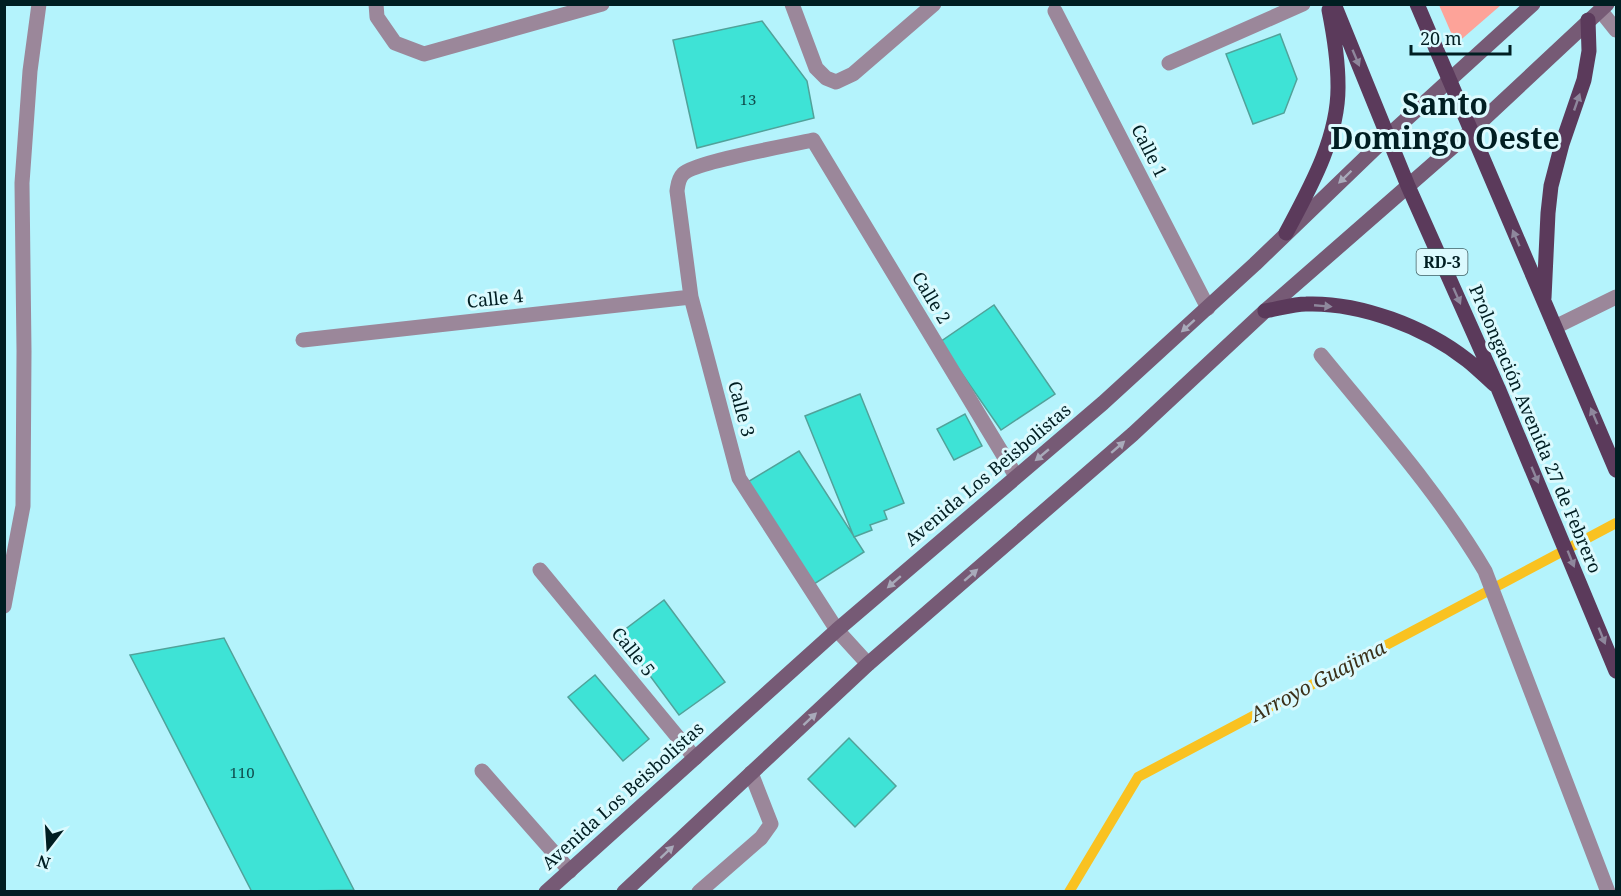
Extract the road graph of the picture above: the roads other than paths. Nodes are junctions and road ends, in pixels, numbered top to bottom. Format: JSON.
{"nodes":[{"id":1,"x":39,"y":4,"type":"edge"},
{"id":2,"x":376,"y":4,"type":"edge"},
{"id":3,"x":602,"y":4,"type":"edge"},
{"id":4,"x":792,"y":4,"type":"edge"},
{"id":5,"x":934,"y":4,"type":"edge"},
{"id":6,"x":1304,"y":4,"type":"edge"},
{"id":7,"x":1328,"y":4,"type":"edge"},
{"id":8,"x":1334,"y":4,"type":"edge"},
{"id":9,"x":1417,"y":4,"type":"edge"},
{"id":10,"x":1533,"y":4,"type":"edge"},
{"id":11,"x":1604,"y":7,"type":"edge"},
{"id":12,"x":1055,"y":11,"type":"dead end"},
{"id":13,"x":1588,"y":20,"type":"junction"},
{"id":14,"x":1617,"y":30,"type":"edge"},
{"id":15,"x":1168,"y":63,"type":"dead end"},
{"id":16,"x":1449,"y":80,"type":"junction"},
{"id":17,"x":1471,"y":131,"type":"junction"},
{"id":18,"x":1389,"y":135,"type":"junction"},
{"id":19,"x":813,"y":140,"type":"joint"},
{"id":20,"x":1408,"y":186,"type":"junction"},
{"id":21,"x":1286,"y":233,"type":"junction"},
{"id":22,"x":691,"y":297,"type":"junction"},
{"id":23,"x":1617,"y":297,"type":"edge"},
{"id":24,"x":1544,"y":304,"type":"junction"},
{"id":25,"x":1208,"y":308,"type":"junction"},
{"id":26,"x":1265,"y":311,"type":"junction"},
{"id":27,"x":1556,"y":327,"type":"junction"},
{"id":28,"x":303,"y":340,"type":"dead end"},
{"id":29,"x":1321,"y":355,"type":"dead end"},
{"id":30,"x":1498,"y":388,"type":"junction"},
{"id":31,"x":1617,"y":470,"type":"edge"},
{"id":32,"x":1016,"y":476,"type":"junction"},
{"id":33,"x":540,"y":570,"type":"dead end"},
{"id":34,"x":4,"y":606,"type":"edge"},
{"id":35,"x":837,"y":630,"type":"junction"},
{"id":36,"x":868,"y":664,"type":"junction"},
{"id":37,"x":1617,"y":671,"type":"edge"},
{"id":38,"x":695,"y":758,"type":"junction"},
{"id":39,"x":482,"y":771,"type":"dead end"},
{"id":40,"x":751,"y":773,"type":"junction"},
{"id":41,"x":570,"y":871,"type":"junction"},
{"id":42,"x":546,"y":891,"type":"edge"},
{"id":43,"x":624,"y":891,"type":"edge"},
{"id":44,"x":699,"y":891,"type":"edge"},
{"id":45,"x":1608,"y":891,"type":"edge"}],
"edges":[{"from":1,"to":34,"type":"street"},
{"from":2,"to":3,"type":"street"},
{"from":4,"to":5,"type":"street"},
{"from":6,"to":15,"type":"street"},
{"from":7,"to":21,"type":"main road"},
{"from":8,"to":18,"type":"main road","name":"Prolongación Avenida 27 de Febrero","number":"RD-3","one_way":true},
{"from":9,"to":16,"type":"main road"},
{"from":10,"to":16,"type":"main road","name":"Avenida Los Beisbolistas"},
{"from":11,"to":13,"type":"main road"},
{"from":11,"to":14,"type":"street"},
{"from":12,"to":25,"type":"street","name":"Calle 1"},
{"from":13,"to":17,"type":"main road"},
{"from":24,"to":13,"type":"main road","one_way":true},
{"from":16,"to":17,"type":"main road"},
{"from":16,"to":18,"type":"main road","name":"Avenida Los Beisbolistas"},
{"from":17,"to":20,"type":"main road"},
{"from":24,"to":17,"type":"main road","one_way":true},
{"from":18,"to":20,"type":"main road","name":"Prolongación Avenida 27 de Febrero","number":"RD-3"},
{"from":18,"to":21,"type":"main road","name":"Avenida Los Beisbolistas","one_way":true},
{"from":19,"to":22,"type":"street","name":"Calle 3"},
{"from":19,"to":32,"type":"street","name":"Calle 2"},
{"from":20,"to":26,"type":"main road"},
{"from":20,"to":30,"type":"main road","name":"Prolongación Avenida 27 de Febrero","number":"RD-3","one_way":true},
{"from":21,"to":25,"type":"main road","name":"Avenida Los Beisbolistas"},
{"from":22,"to":28,"type":"street","name":"Calle 4"},
{"from":22,"to":35,"type":"street","name":"Calle 3"},
{"from":23,"to":27,"type":"street"},
{"from":24,"to":27,"type":"main road"},
{"from":25,"to":32,"type":"main road","name":"Avenida Los Beisbolistas","one_way":true},
{"from":26,"to":30,"type":"main road","one_way":true},
{"from":36,"to":26,"type":"main road","one_way":true},
{"from":31,"to":27,"type":"main road","one_way":true},
{"from":29,"to":45,"type":"street"},
{"from":30,"to":37,"type":"main road","name":"Prolongación Avenida 27 de Febrero","number":"RD-3","one_way":true},
{"from":32,"to":35,"type":"main road","name":"Avenida Los Beisbolistas","one_way":true},
{"from":33,"to":38,"type":"street","name":"Calle 5"},
{"from":35,"to":36,"type":"street","name":"Calle 3"},
{"from":35,"to":38,"type":"main road","name":"Avenida Los Beisbolistas"},
{"from":40,"to":36,"type":"main road","one_way":true},
{"from":38,"to":41,"type":"main road","name":"Avenida Los Beisbolistas"},
{"from":39,"to":41,"type":"street"},
{"from":43,"to":40,"type":"main road","one_way":true},
{"from":40,"to":44,"type":"street"},
{"from":41,"to":42,"type":"main road","name":"Avenida Los Beisbolistas"}]}
